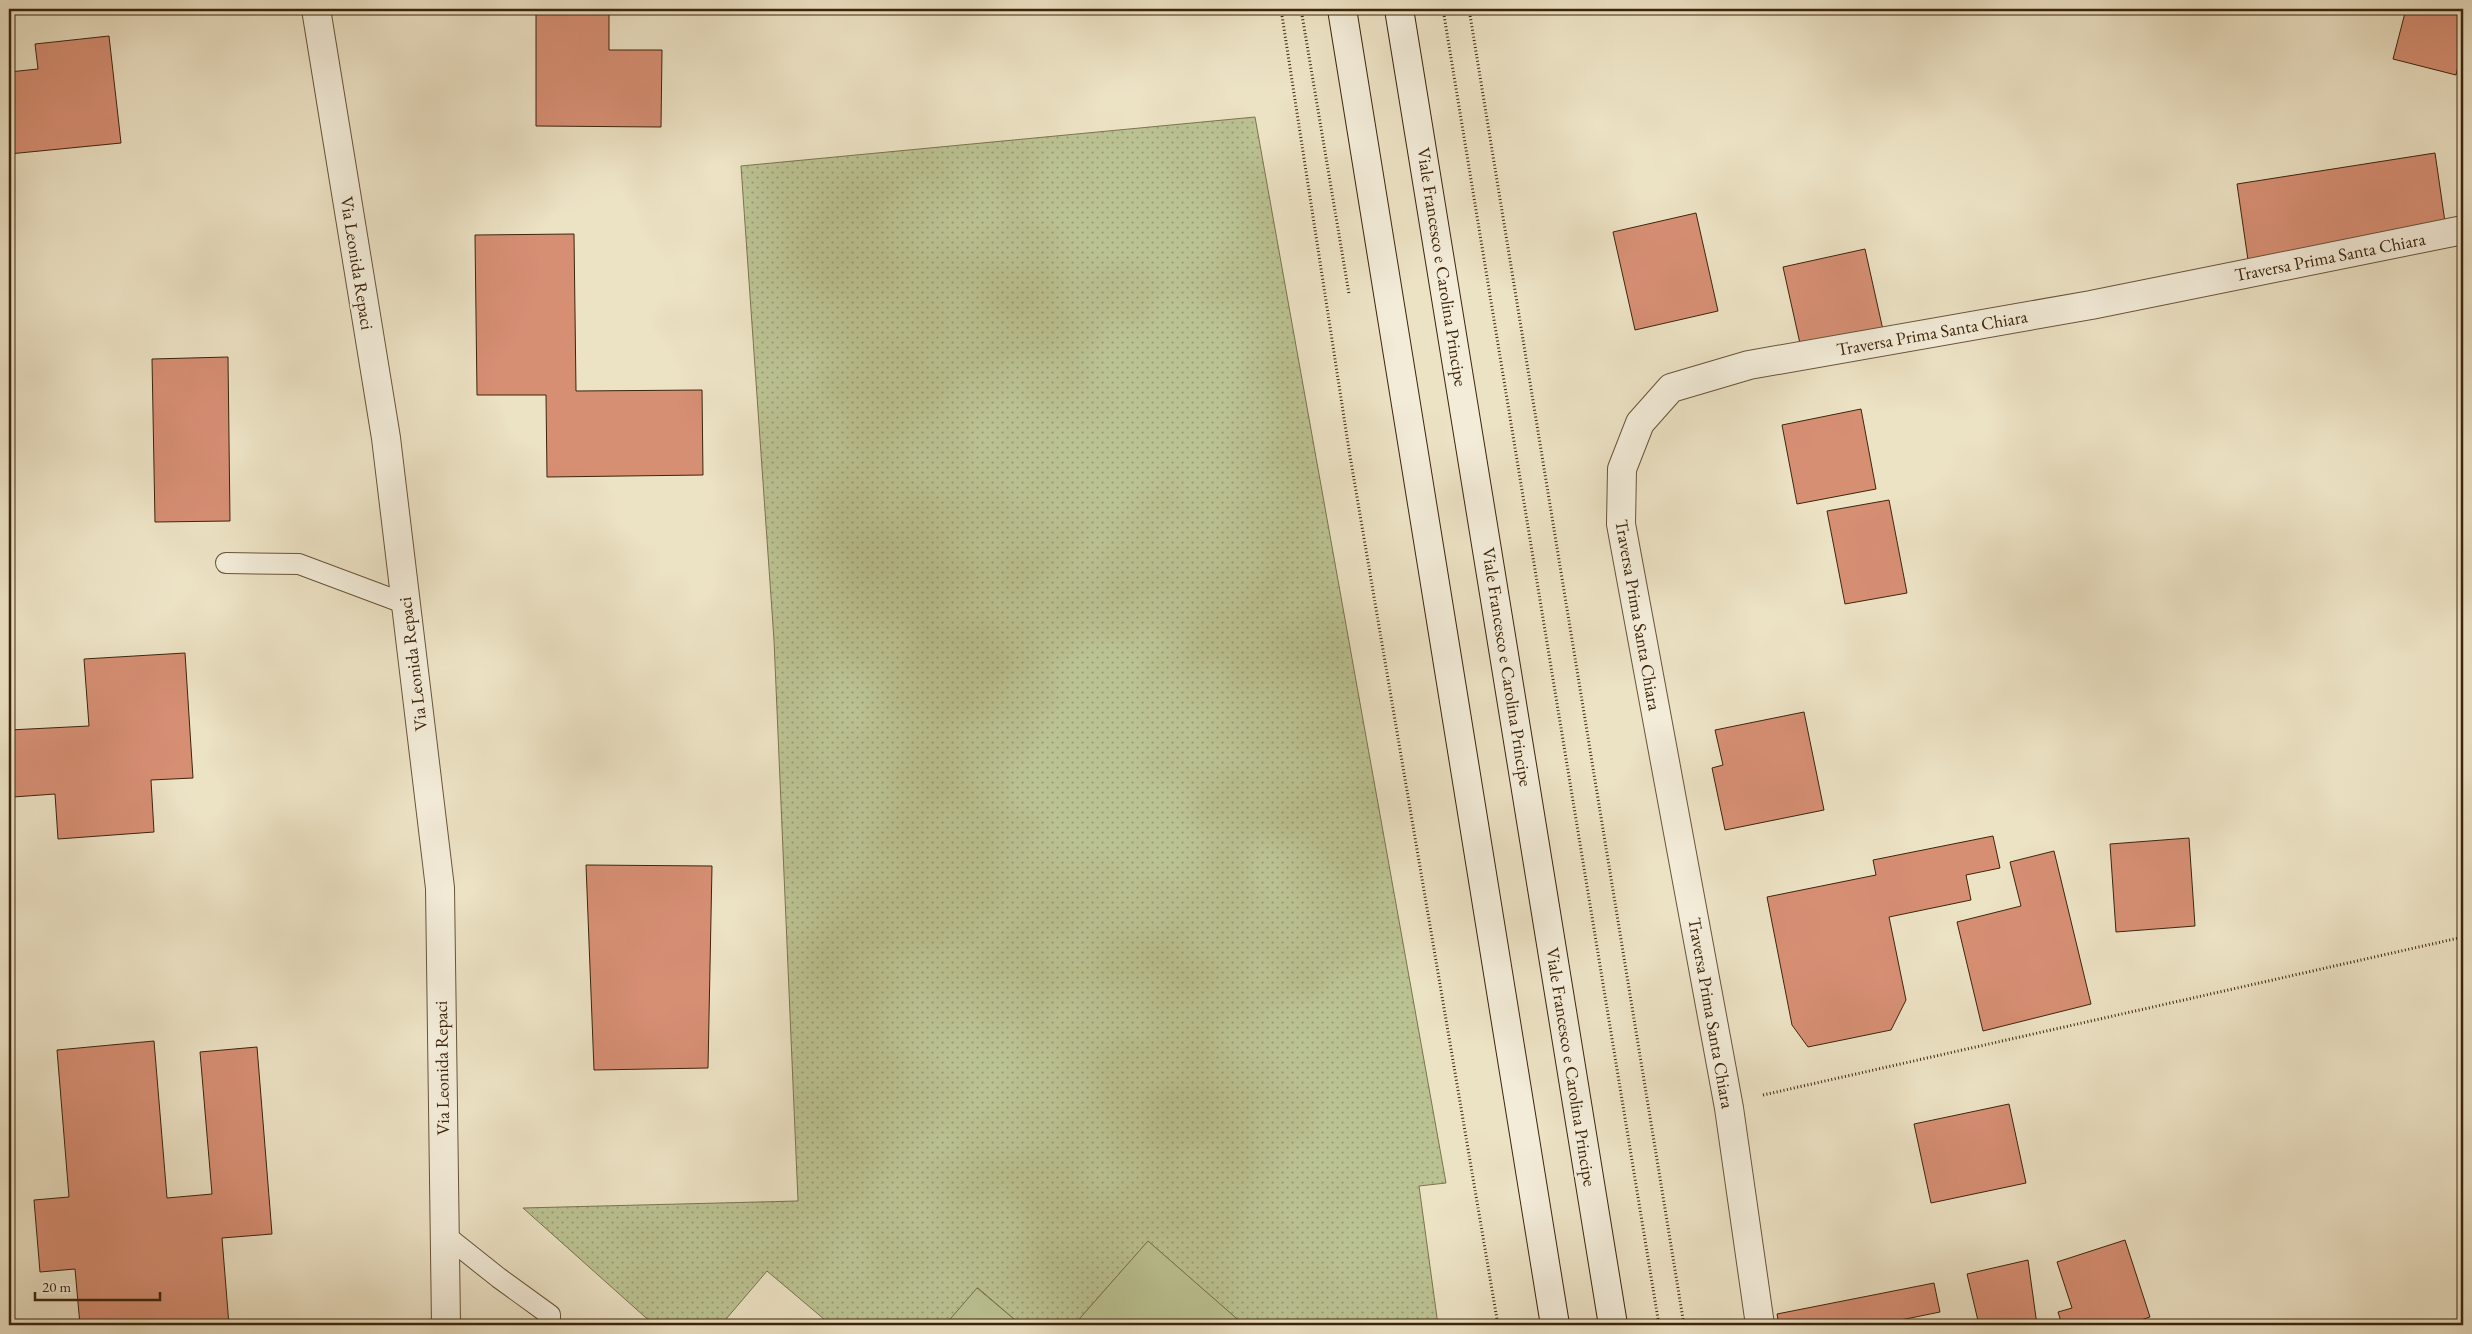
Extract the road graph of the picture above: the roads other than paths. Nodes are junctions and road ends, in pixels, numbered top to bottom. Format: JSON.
{"nodes":[{"id":1,"x":316,"y":9,"type":"edge"},
{"id":2,"x":1342,"y":9,"type":"edge"},
{"id":3,"x":1399,"y":9,"type":"edge"},
{"id":4,"x":2463,"y":230,"type":"edge"},
{"id":5,"x":226,"y":563,"type":"dead end"},
{"id":6,"x":406,"y":604,"type":"junction"},
{"id":7,"x":445,"y":1235,"type":"junction"},
{"id":8,"x":446,"y":1325,"type":"edge"},
{"id":9,"x":550,"y":1325,"type":"edge"},
{"id":10,"x":1555,"y":1325,"type":"edge"},
{"id":11,"x":1613,"y":1325,"type":"edge"},
{"id":12,"x":1760,"y":1325,"type":"edge"}],
"edges":[{"from":1,"to":6,"type":"street","name":"Via Leonida Repaci"},
{"from":2,"to":10,"type":"street"},
{"from":3,"to":11,"type":"street","name":"Viale Francesco e Carolina Principe"},
{"from":4,"to":12,"type":"street","name":"Traversa Prima Santa Chiara"},
{"from":5,"to":6,"type":"lane"},
{"from":6,"to":7,"type":"street","name":"Via Leonida Repaci"},
{"from":7,"to":8,"type":"street","name":"Via Leonida Repaci"},
{"from":7,"to":9,"type":"lane"}]}
